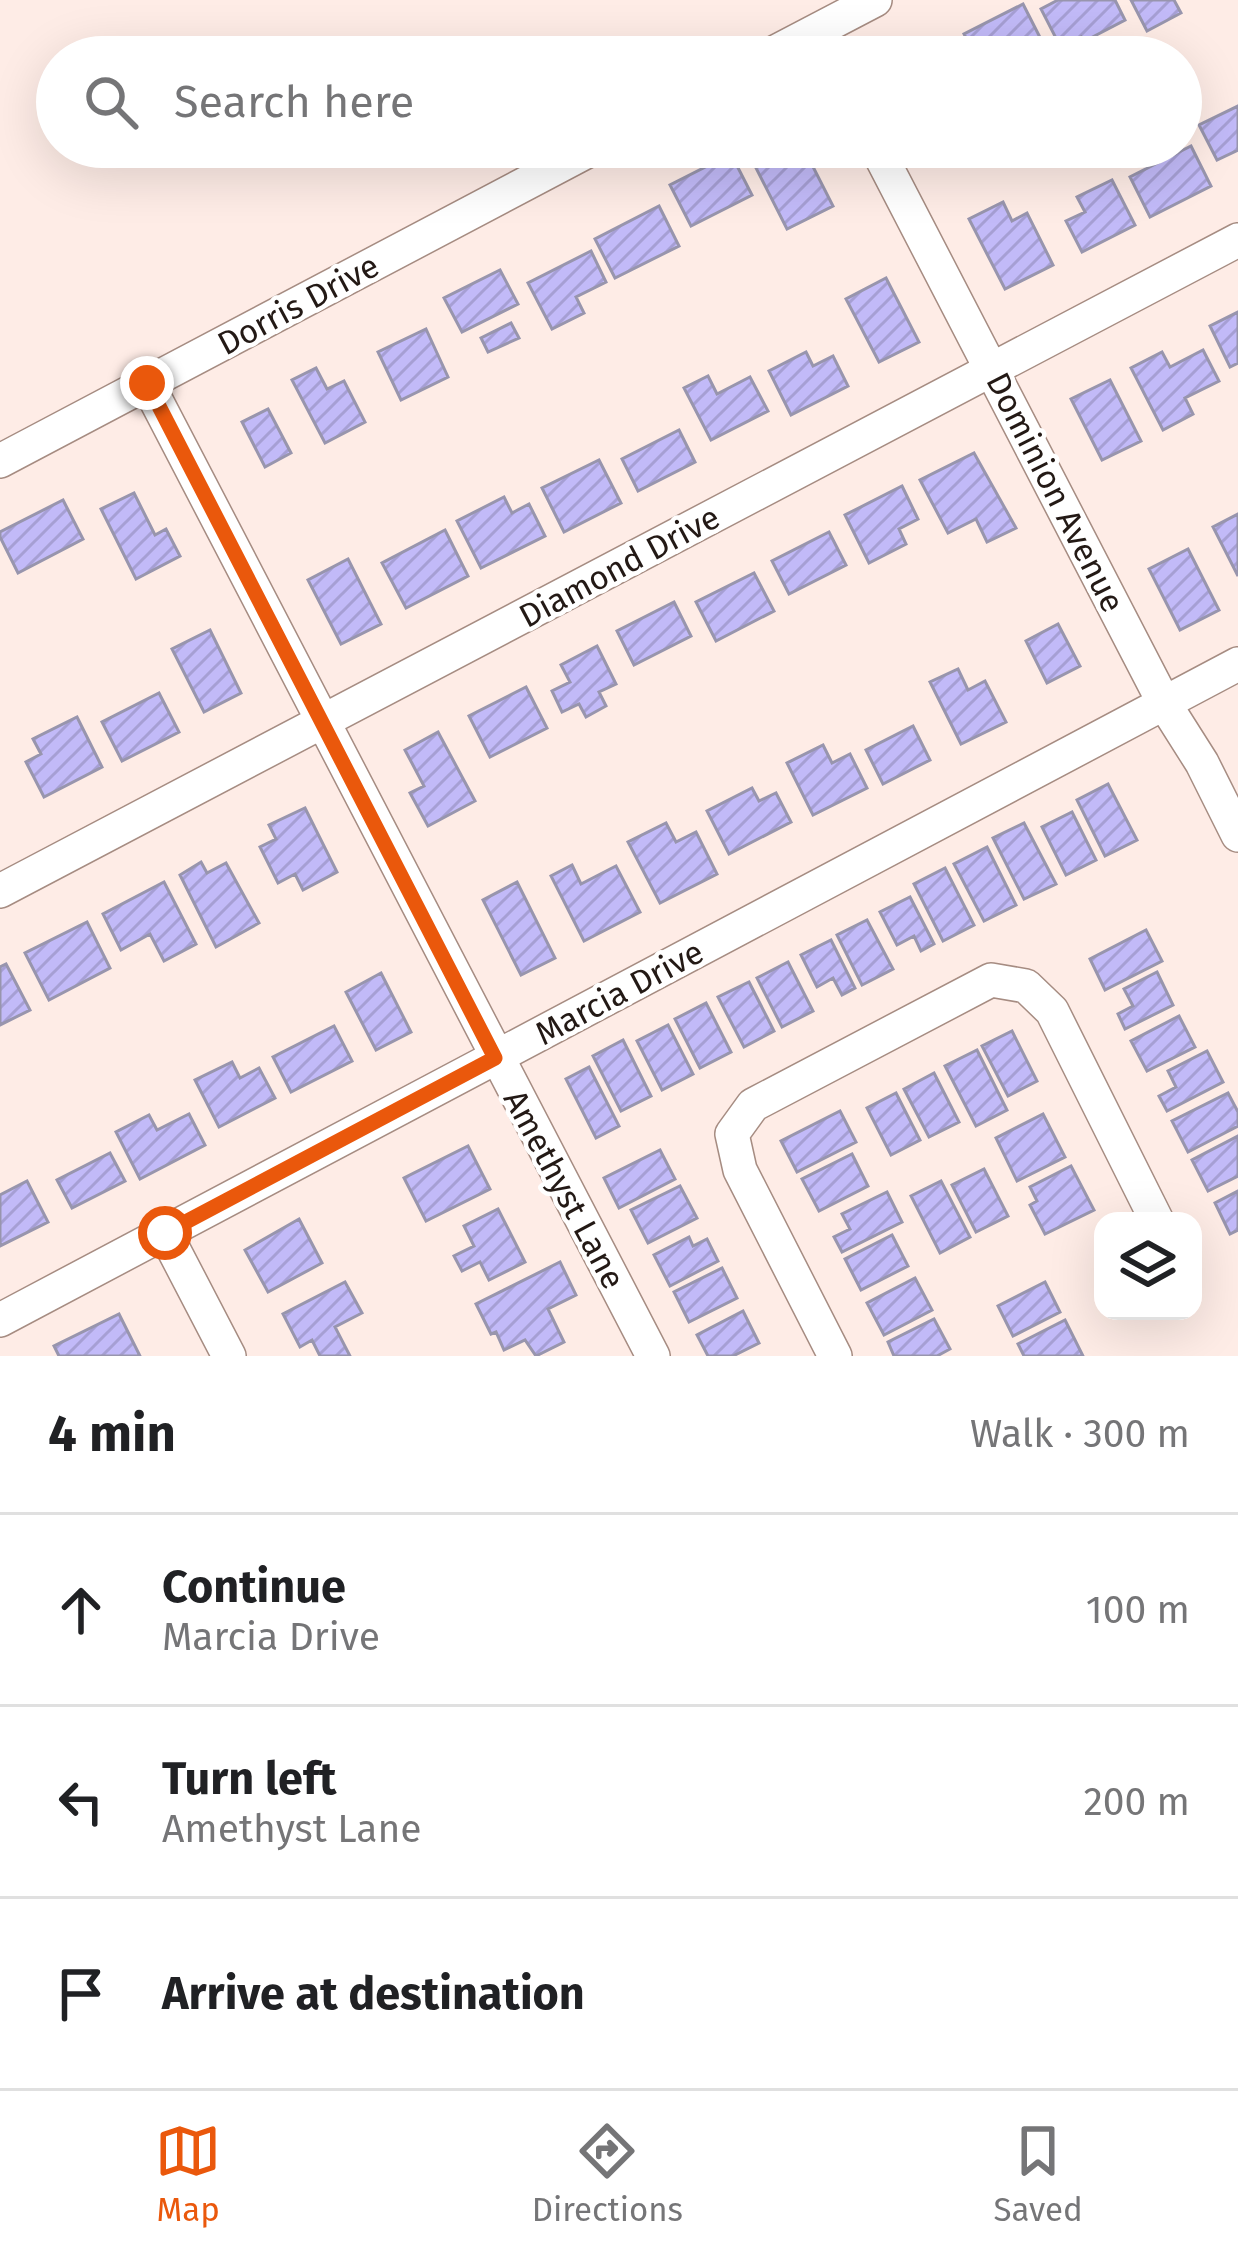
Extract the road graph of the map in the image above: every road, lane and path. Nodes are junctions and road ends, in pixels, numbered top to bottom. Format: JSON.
{"nodes":[{"id":1,"x":875,"y":0,"type":"edge"},
{"id":2,"x":832,"y":36,"type":"edge"},
{"id":3,"x":556,"y":168,"type":"edge"},
{"id":4,"x":887,"y":168,"type":"edge"},
{"id":5,"x":1238,"y":240,"type":"edge"},
{"id":6,"x":993,"y":370,"type":"junction"},
{"id":7,"x":147,"y":383,"type":"junction"},
{"id":8,"x":0,"y":460,"type":"edge"},
{"id":9,"x":1238,"y":664,"type":"edge"},
{"id":10,"x":1164,"y":703,"type":"junction"},
{"id":11,"x":322,"y":721,"type":"junction"},
{"id":12,"x":1238,"y":835,"type":"edge"},
{"id":13,"x":0,"y":891,"type":"edge"},
{"id":14,"x":495,"y":1058,"type":"junction"},
{"id":15,"x":1152,"y":1212,"type":"edge"},
{"id":16,"x":165,"y":1233,"type":"junction"},
{"id":17,"x":0,"y":1320,"type":"edge"},
{"id":18,"x":229,"y":1356,"type":"edge"},
{"id":19,"x":653,"y":1356,"type":"edge"},
{"id":20,"x":835,"y":1356,"type":"edge"}],
"edges":[{"from":1,"to":2,"type":"street"},
{"from":3,"to":7,"type":"street","name":"Dorris Drive"},
{"from":4,"to":6,"type":"street","name":"Dominion Avenue"},
{"from":5,"to":6,"type":"street","name":"Diamond Drive"},
{"from":6,"to":10,"type":"street","name":"Dominion Avenue"},
{"from":6,"to":11,"type":"street","name":"Diamond Drive"},
{"from":7,"to":8,"type":"street","name":"Dorris Drive"},
{"from":7,"to":11,"type":"street","name":"Amethyst Lane"},
{"from":9,"to":10,"type":"street","name":"Marcia Drive"},
{"from":10,"to":12,"type":"street","name":"Dominion Avenue"},
{"from":10,"to":14,"type":"street","name":"Marcia Drive"},
{"from":11,"to":13,"type":"street","name":"Diamond Drive"},
{"from":11,"to":14,"type":"street","name":"Amethyst Lane"},
{"from":14,"to":16,"type":"street","name":"Marcia Drive"},
{"from":14,"to":19,"type":"street","name":"Amethyst Lane"},
{"from":15,"to":20,"type":"street"},
{"from":16,"to":17,"type":"street","name":"Marcia Drive"},
{"from":16,"to":18,"type":"street"}]}
